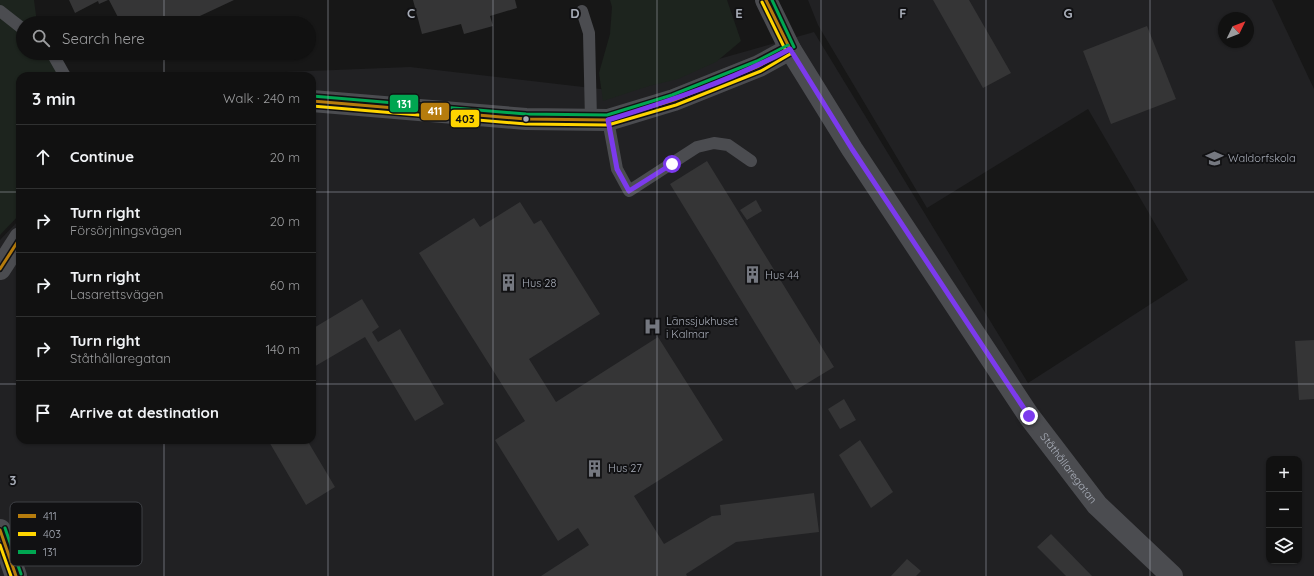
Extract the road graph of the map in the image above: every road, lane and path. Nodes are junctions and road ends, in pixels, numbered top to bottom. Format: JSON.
{"nodes":[{"id":1,"x":766,"y":0,"type":"edge"},
{"id":2,"x":0,"y":11,"type":"edge"},
{"id":3,"x":582,"y":12,"type":"dead end"},
{"id":4,"x":16,"y":24,"type":"edge"},
{"id":5,"x":790,"y":49,"type":"junction"},
{"id":6,"x":56,"y":60,"type":"edge"},
{"id":7,"x":63,"y":72,"type":"edge"},
{"id":8,"x":316,"y":101,"type":"edge"},
{"id":9,"x":599,"y":120,"type":"junction"},
{"id":10,"x":752,"y":161,"type":"dead end"},
{"id":11,"x":16,"y":244,"type":"edge"},
{"id":12,"x":0,"y":269,"type":"edge"},
{"id":13,"x":0,"y":530,"type":"edge"},
{"id":14,"x":10,"y":559,"type":"edge"},
{"id":15,"x":13,"y":566,"type":"edge"},
{"id":16,"x":16,"y":576,"type":"edge"},
{"id":17,"x":1172,"y":576,"type":"edge"}],
"edges":[{"from":1,"to":5,"type":"street","name":"Ståthållaregatan"},
{"from":2,"to":4,"type":"lane"},
{"from":3,"to":9,"type":"lane"},
{"from":5,"to":9,"type":"street"},
{"from":5,"to":17,"type":"street","name":"Ståthållaregatan"},
{"from":6,"to":7,"type":"lane"},
{"from":8,"to":9,"type":"street"},
{"from":9,"to":10,"type":"lane"},
{"from":11,"to":12,"type":"street"},
{"from":13,"to":14,"type":"street"},
{"from":15,"to":16,"type":"street"}]}
